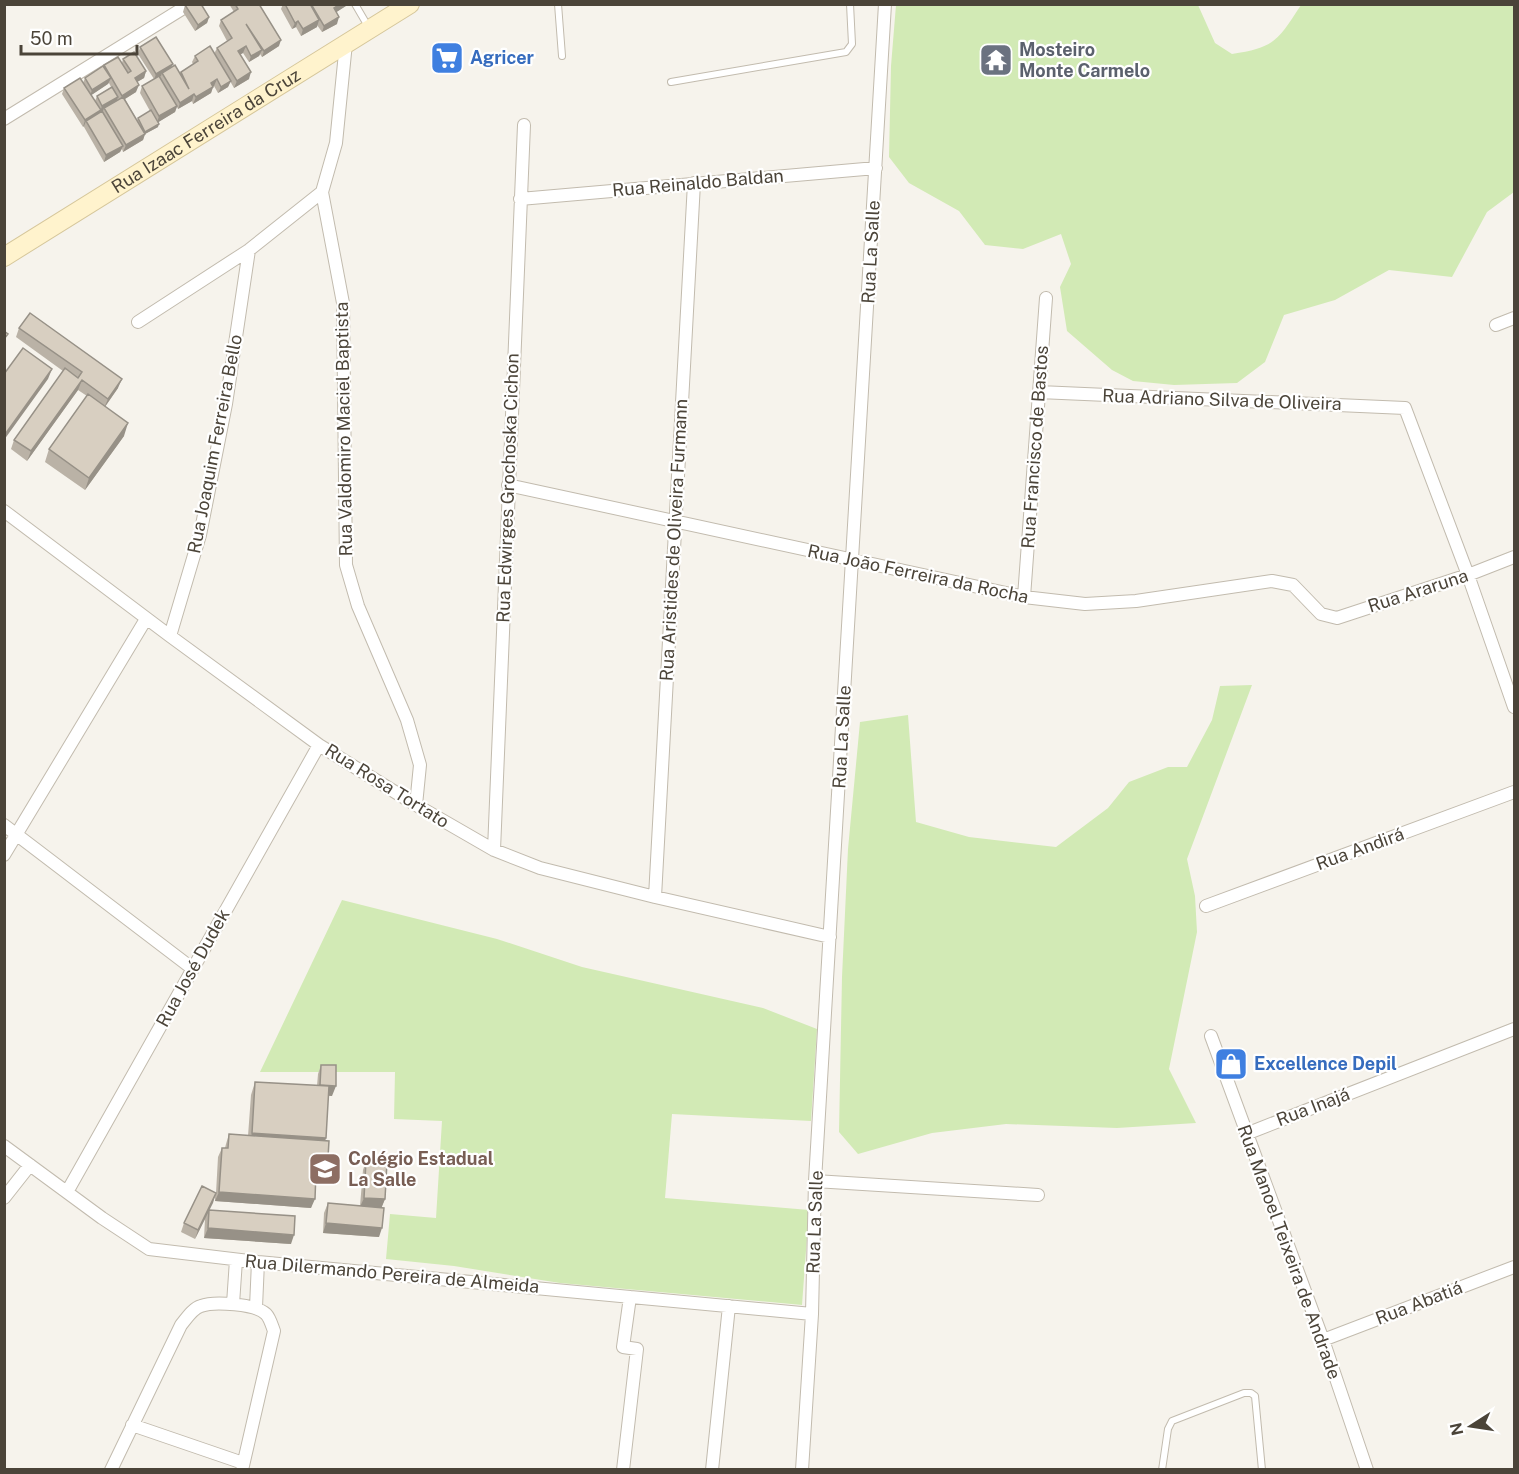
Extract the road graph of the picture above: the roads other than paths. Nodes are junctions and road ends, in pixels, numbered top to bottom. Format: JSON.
{"nodes":[{"id":1,"x":190,"y":4,"type":"edge"},
{"id":2,"x":355,"y":4,"type":"edge"},
{"id":3,"x":410,"y":4,"type":"edge"},
{"id":4,"x":558,"y":4,"type":"edge"},
{"id":5,"x":850,"y":4,"type":"edge"},
{"id":6,"x":885,"y":4,"type":"edge"},
{"id":7,"x":370,"y":29,"type":"junction"},
{"id":8,"x":346,"y":43,"type":"junction"},
{"id":9,"x":562,"y":56,"type":"dead end"},
{"id":10,"x":671,"y":82,"type":"dead end"},
{"id":11,"x":4,"y":119,"type":"edge"},
{"id":12,"x":524,"y":126,"type":"dead end"},
{"id":13,"x":876,"y":168,"type":"junction"},
{"id":14,"x":694,"y":183,"type":"junction"},
{"id":15,"x":322,"y":192,"type":"junction"},
{"id":16,"x":520,"y":199,"type":"junction"},
{"id":17,"x":249,"y":250,"type":"junction"},
{"id":18,"x":4,"y":257,"type":"edge"},
{"id":19,"x":1046,"y":298,"type":"dead end"},
{"id":20,"x":1515,"y":318,"type":"edge"},
{"id":21,"x":138,"y":322,"type":"dead end"},
{"id":22,"x":1496,"y":325,"type":"dead end"},
{"id":23,"x":1039,"y":392,"type":"junction"},
{"id":24,"x":508,"y":485,"type":"junction"},
{"id":25,"x":4,"y":511,"type":"edge"},
{"id":26,"x":674,"y":522,"type":"junction"},
{"id":27,"x":1515,"y":557,"type":"edge"},
{"id":28,"x":853,"y":561,"type":"junction"},
{"id":29,"x":1468,"y":575,"type":"junction"},
{"id":30,"x":1024,"y":597,"type":"junction"},
{"id":31,"x":1321,"y":614,"type":"joint"},
{"id":32,"x":146,"y":619,"type":"junction"},
{"id":33,"x":170,"y":636,"type":"junction"},
{"id":34,"x":1515,"y":707,"type":"edge"},
{"id":35,"x":319,"y":744,"type":"junction"},
{"id":36,"x":1515,"y":792,"type":"edge"},
{"id":37,"x":416,"y":805,"type":"junction"},
{"id":38,"x":4,"y":825,"type":"edge"},
{"id":39,"x":16,"y":834,"type":"junction"},
{"id":40,"x":494,"y":850,"type":"junction"},
{"id":41,"x":4,"y":855,"type":"edge"},
{"id":42,"x":655,"y":897,"type":"junction"},
{"id":43,"x":1206,"y":906,"type":"dead end"},
{"id":44,"x":830,"y":936,"type":"junction"},
{"id":45,"x":193,"y":969,"type":"junction"},
{"id":46,"x":1515,"y":1029,"type":"edge"},
{"id":47,"x":1211,"y":1036,"type":"dead end"},
{"id":48,"x":1246,"y":1134,"type":"junction"},
{"id":49,"x":4,"y":1146,"type":"edge"},
{"id":50,"x":30,"y":1165,"type":"junction"},
{"id":51,"x":815,"y":1181,"type":"junction"},
{"id":52,"x":67,"y":1192,"type":"junction"},
{"id":53,"x":1038,"y":1196,"type":"dead end"},
{"id":54,"x":4,"y":1198,"type":"edge"},
{"id":55,"x":236,"y":1260,"type":"junction"},
{"id":56,"x":258,"y":1262,"type":"junction"},
{"id":57,"x":1515,"y":1266,"type":"edge"},
{"id":58,"x":630,"y":1297,"type":"junction"},
{"id":59,"x":233,"y":1304,"type":"junction"},
{"id":60,"x":729,"y":1306,"type":"junction"},
{"id":61,"x":256,"y":1307,"type":"junction"},
{"id":62,"x":812,"y":1314,"type":"junction"},
{"id":63,"x":1323,"y":1340,"type":"junction"},
{"id":64,"x":132,"y":1425,"type":"junction"},
{"id":65,"x":242,"y":1467,"type":"edge"},
{"id":66,"x":111,"y":1470,"type":"edge"},
{"id":67,"x":623,"y":1470,"type":"edge"},
{"id":68,"x":712,"y":1470,"type":"edge"},
{"id":69,"x":802,"y":1470,"type":"edge"},
{"id":70,"x":1162,"y":1470,"type":"edge"},
{"id":71,"x":1262,"y":1470,"type":"edge"},
{"id":72,"x":1366,"y":1470,"type":"edge"}],
"edges":[{"from":1,"to":11,"type":"street"},
{"from":2,"to":7,"type":"lane"},
{"from":3,"to":7,"type":"main road","name":"Rua Izaac Ferreira da Cruz"},
{"from":4,"to":9,"type":"lane"},
{"from":5,"to":10,"type":"lane"},
{"from":6,"to":13,"type":"street","name":"Rua La Salle"},
{"from":7,"to":8,"type":"main road","name":"Rua Izaac Ferreira da Cruz"},
{"from":8,"to":15,"type":"street","name":"Rua Valdomiro Maciel Baptista"},
{"from":8,"to":18,"type":"main road","name":"Rua Izaac Ferreira da Cruz"},
{"from":12,"to":16,"type":"street","name":"Rua Edwirges Grochoska Cichon"},
{"from":13,"to":14,"type":"street","name":"Rua Reinaldo Baldan"},
{"from":13,"to":28,"type":"street","name":"Rua La Salle"},
{"from":14,"to":16,"type":"street","name":"Rua Reinaldo Baldan"},
{"from":14,"to":26,"type":"street","name":"Rua Aristides de Oliveira Furmann"},
{"from":15,"to":17,"type":"street"},
{"from":15,"to":37,"type":"street","name":"Rua Valdomiro Maciel Baptista"},
{"from":16,"to":24,"type":"street","name":"Rua Edwirges Grochoska Cichon"},
{"from":17,"to":21,"type":"street"},
{"from":17,"to":33,"type":"street","name":"Rua Joaquim Ferreira Bello"},
{"from":19,"to":23,"type":"street","name":"Rua Francisco de Bastos"},
{"from":20,"to":22,"type":"street"},
{"from":23,"to":29,"type":"street","name":"Rua Adriano Silva de Oliveira"},
{"from":23,"to":30,"type":"street","name":"Rua Francisco de Bastos"},
{"from":24,"to":26,"type":"street","name":"Rua João Ferreira da Rocha"},
{"from":24,"to":40,"type":"street","name":"Rua Edwirges Grochoska Cichon"},
{"from":25,"to":32,"type":"street","name":"Rua Rosa Tortato"},
{"from":26,"to":28,"type":"street","name":"Rua João Ferreira da Rocha"},
{"from":26,"to":42,"type":"street","name":"Rua Aristides de Oliveira Furmann"},
{"from":27,"to":29,"type":"street","name":"Rua Araruna"},
{"from":28,"to":30,"type":"street","name":"Rua João Ferreira da Rocha"},
{"from":28,"to":44,"type":"street","name":"Rua La Salle"},
{"from":29,"to":31,"type":"street","name":"Rua Araruna"},
{"from":29,"to":34,"type":"street"},
{"from":30,"to":31,"type":"street","name":"Rua João Ferreira da Rocha"},
{"from":32,"to":33,"type":"street","name":"Rua Rosa Tortato"},
{"from":32,"to":39,"type":"street"},
{"from":33,"to":35,"type":"street","name":"Rua Rosa Tortato"},
{"from":35,"to":37,"type":"street","name":"Rua Rosa Tortato"},
{"from":35,"to":45,"type":"street","name":"Rua José Dudek"},
{"from":36,"to":43,"type":"street","name":"Rua Andirá"},
{"from":37,"to":40,"type":"street","name":"Rua Rosa Tortato"},
{"from":38,"to":39,"type":"street"},
{"from":39,"to":41,"type":"street"},
{"from":39,"to":45,"type":"street"},
{"from":40,"to":42,"type":"street","name":"Rua Rosa Tortato"},
{"from":42,"to":44,"type":"street","name":"Rua Rosa Tortato"},
{"from":44,"to":51,"type":"street","name":"Rua La Salle"},
{"from":45,"to":52,"type":"street","name":"Rua José Dudek"},
{"from":46,"to":48,"type":"street","name":"Rua Inajá"},
{"from":47,"to":48,"type":"street","name":"Rua Manoel Teixeira de Andrade"},
{"from":48,"to":63,"type":"street","name":"Rua Manoel Teixeira de Andrade"},
{"from":49,"to":50,"type":"street","name":"Rua Dilermando Pereira de Almeida"},
{"from":50,"to":52,"type":"street","name":"Rua Dilermando Pereira de Almeida"},
{"from":50,"to":54,"type":"street"},
{"from":51,"to":53,"type":"street"},
{"from":51,"to":62,"type":"street","name":"Rua La Salle"},
{"from":52,"to":55,"type":"street","name":"Rua Dilermando Pereira de Almeida"},
{"from":55,"to":56,"type":"street","name":"Rua Dilermando Pereira de Almeida"},
{"from":55,"to":59,"type":"street"},
{"from":56,"to":58,"type":"street","name":"Rua Dilermando Pereira de Almeida"},
{"from":56,"to":61,"type":"street"},
{"from":57,"to":63,"type":"street","name":"Rua Abatiá"},
{"from":58,"to":60,"type":"street","name":"Rua Dilermando Pereira de Almeida"},
{"from":58,"to":67,"type":"street"},
{"from":59,"to":61,"type":"street"},
{"from":59,"to":64,"type":"street"},
{"from":60,"to":62,"type":"street","name":"Rua Dilermando Pereira de Almeida"},
{"from":60,"to":68,"type":"street"},
{"from":61,"to":65,"type":"street"},
{"from":62,"to":69,"type":"street","name":"Rua La Salle"},
{"from":63,"to":72,"type":"street","name":"Rua Manoel Teixeira de Andrade"},
{"from":64,"to":65,"type":"street"},
{"from":64,"to":66,"type":"street"},
{"from":70,"to":71,"type":"lane"}]}
